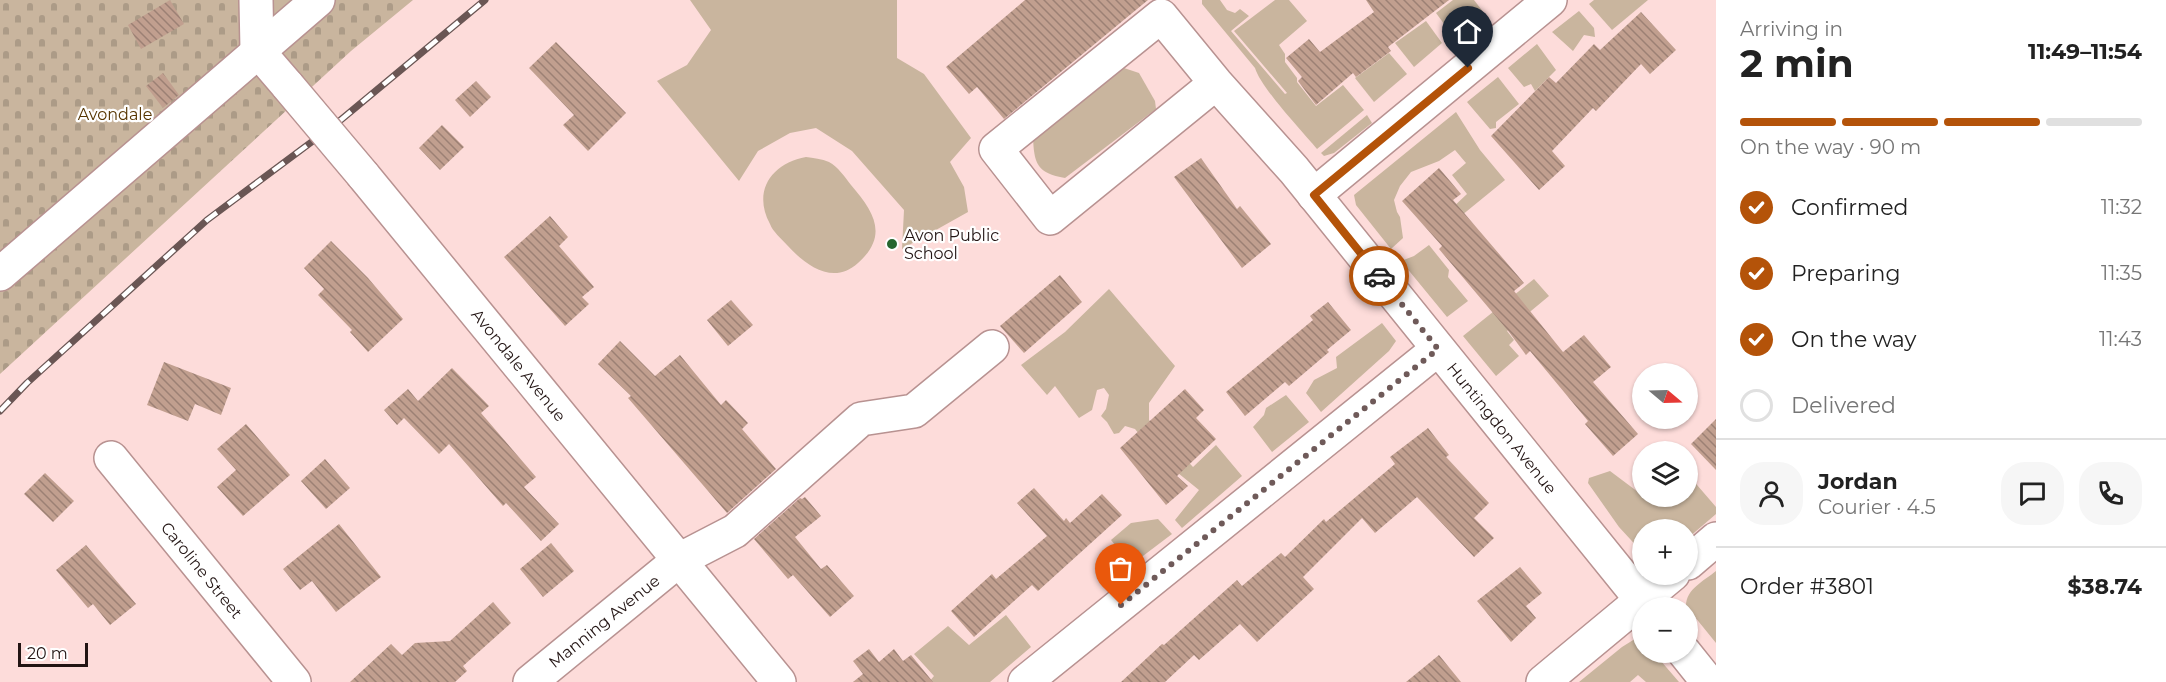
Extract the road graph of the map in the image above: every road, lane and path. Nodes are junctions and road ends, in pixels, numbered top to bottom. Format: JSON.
{"nodes":[{"id":1,"x":256,"y":0,"type":"edge"},
{"id":2,"x":318,"y":0,"type":"edge"},
{"id":3,"x":1550,"y":0,"type":"edge"},
{"id":4,"x":257,"y":50,"type":"junction"},
{"id":5,"x":1216,"y":83,"type":"junction"},
{"id":6,"x":1314,"y":195,"type":"junction"},
{"id":7,"x":0,"y":274,"type":"edge"},
{"id":8,"x":992,"y":347,"type":"dead end"},
{"id":9,"x":1438,"y":349,"type":"junction"},
{"id":10,"x":111,"y":458,"type":"dead end"},
{"id":11,"x":1716,"y":539,"type":"edge"},
{"id":12,"x":1698,"y":554,"type":"edge"},
{"id":13,"x":679,"y":560,"type":"junction"},
{"id":14,"x":1663,"y":585,"type":"edge"},
{"id":15,"x":1639,"y":597,"type":"edge"},
{"id":16,"x":1652,"y":597,"type":"edge"},
{"id":17,"x":1632,"y":614,"type":"edge"},
{"id":18,"x":1693,"y":663,"type":"edge"},
{"id":19,"x":294,"y":682,"type":"edge"},
{"id":20,"x":530,"y":682,"type":"edge"},
{"id":21,"x":779,"y":682,"type":"edge"},
{"id":22,"x":1025,"y":682,"type":"edge"},
{"id":23,"x":1543,"y":682,"type":"edge"},
{"id":24,"x":1708,"y":682,"type":"edge"}],
"edges":[{"from":1,"to":4,"type":"street"},
{"from":2,"to":4,"type":"street"},
{"from":3,"to":6,"type":"street"},
{"from":4,"to":7,"type":"street"},
{"from":4,"to":13,"type":"street","name":"Avondale Avenue","bridge":true},
{"from":5,"to":5,"type":"street","name":"Huntingdon Avenue"},
{"from":5,"to":6,"type":"street","name":"Huntingdon Avenue"},
{"from":6,"to":9,"type":"street","name":"Huntingdon Avenue"},
{"from":8,"to":13,"type":"street","name":"Manning Avenue"},
{"from":9,"to":15,"type":"street","name":"Huntingdon Avenue"},
{"from":9,"to":22,"type":"street"},
{"from":10,"to":19,"type":"street","name":"Caroline Street"},
{"from":11,"to":12,"type":"street"},
{"from":13,"to":20,"type":"street","name":"Manning Avenue"},
{"from":13,"to":21,"type":"street","name":"Avondale Avenue"},
{"from":14,"to":16,"type":"street"},
{"from":17,"to":23,"type":"street"},
{"from":18,"to":24,"type":"street"}]}
